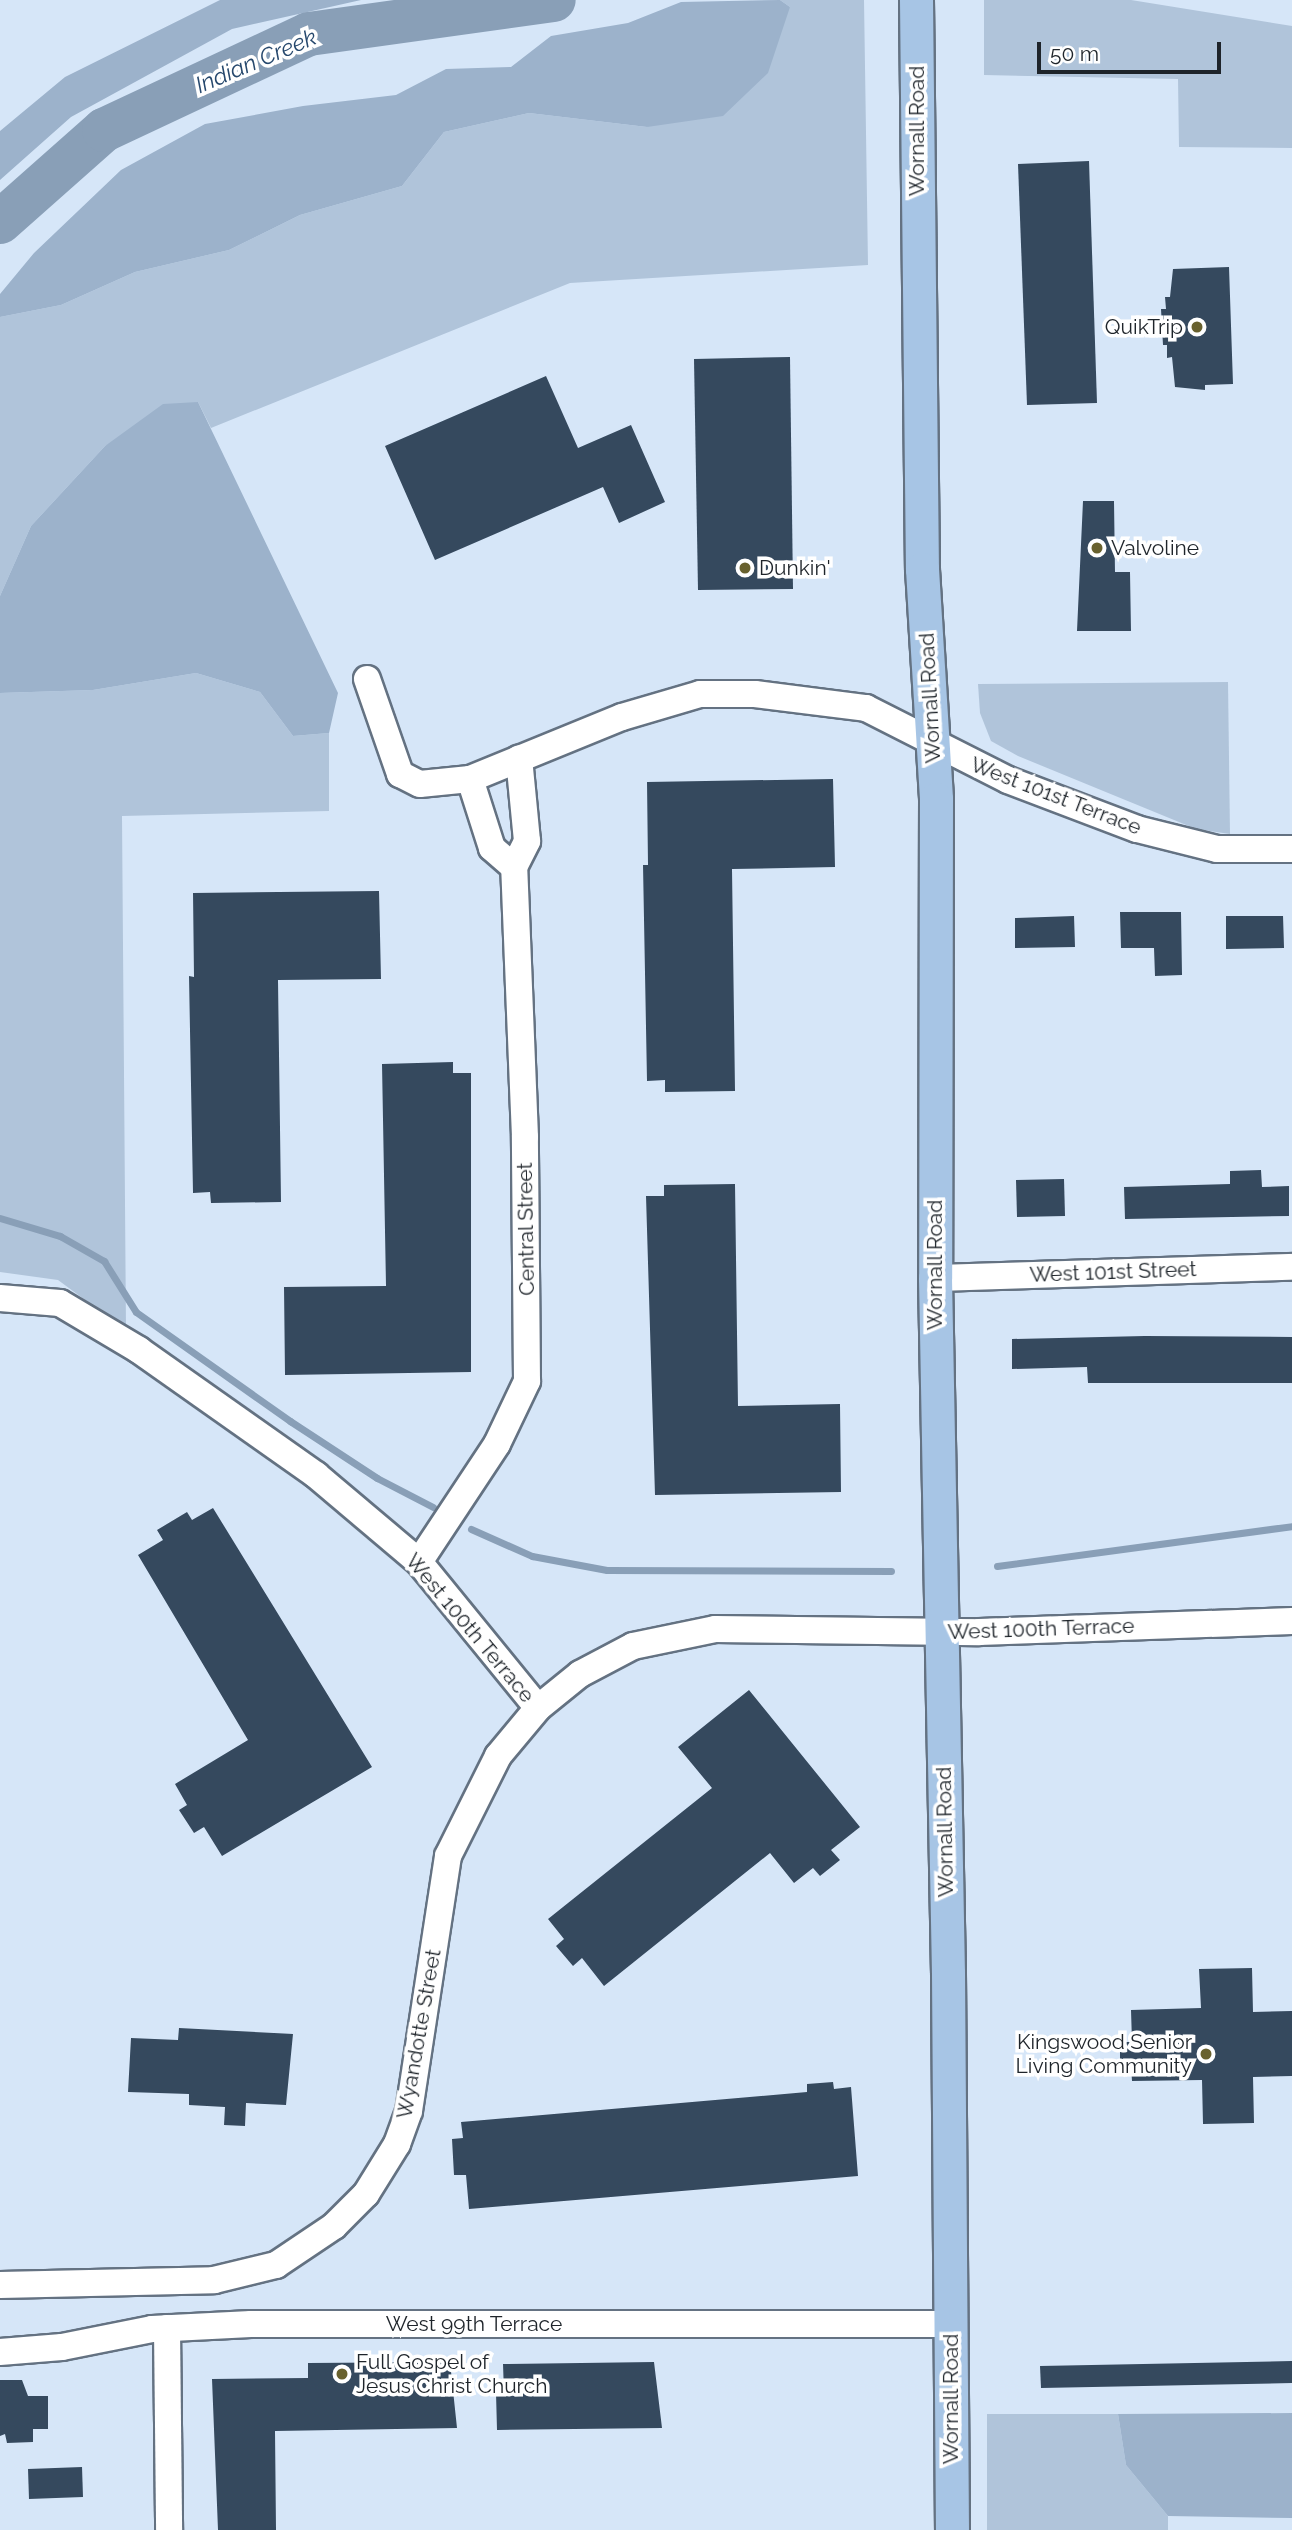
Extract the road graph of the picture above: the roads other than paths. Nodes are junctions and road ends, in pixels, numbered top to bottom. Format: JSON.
{"nodes":[{"id":1,"x":916,"y":0,"type":"edge"},
{"id":2,"x":367,"y":679,"type":"dead end"},
{"id":3,"x":934,"y":746,"type":"junction"},
{"id":4,"x":519,"y":758,"type":"junction"},
{"id":5,"x":470,"y":779,"type":"junction"},
{"id":6,"x":1292,"y":849,"type":"edge"},
{"id":7,"x":514,"y":867,"type":"junction"},
{"id":8,"x":1292,"y":1267,"type":"edge"},
{"id":9,"x":935,"y":1278,"type":"junction"},
{"id":10,"x":0,"y":1298,"type":"edge"},
{"id":11,"x":419,"y":1562,"type":"junction"},
{"id":12,"x":1292,"y":1621,"type":"edge"},
{"id":13,"x":942,"y":1631,"type":"junction"},
{"id":14,"x":538,"y":1708,"type":"junction"},
{"id":15,"x":0,"y":2286,"type":"edge"},
{"id":16,"x":951,"y":2324,"type":"junction"},
{"id":17,"x":167,"y":2328,"type":"junction"},
{"id":18,"x":0,"y":2352,"type":"edge"},
{"id":19,"x":169,"y":2530,"type":"edge"},
{"id":20,"x":952,"y":2530,"type":"edge"}],
"edges":[{"from":1,"to":3,"type":"main road","name":"Wornall Road"},
{"from":2,"to":5,"type":"street","name":"West 101st Terrace"},
{"from":3,"to":4,"type":"street","name":"West 101st Terrace"},
{"from":3,"to":6,"type":"street","name":"West 101st Terrace"},
{"from":3,"to":9,"type":"main road","name":"Wornall Road"},
{"from":4,"to":5,"type":"street","name":"West 101st Terrace"},
{"from":4,"to":7,"type":"street","name":"Central Street"},
{"from":5,"to":7,"type":"street"},
{"from":7,"to":11,"type":"street","name":"Central Street"},
{"from":8,"to":9,"type":"street","name":"West 101st Street"},
{"from":9,"to":13,"type":"main road","name":"Wornall Road"},
{"from":10,"to":11,"type":"street","name":"West 100th Terrace"},
{"from":11,"to":14,"type":"street","name":"West 100th Terrace"},
{"from":12,"to":13,"type":"street","name":"West 100th Terrace"},
{"from":13,"to":14,"type":"street","name":"West 100th Terrace"},
{"from":13,"to":16,"type":"main road","name":"Wornall Road"},
{"from":14,"to":15,"type":"street","name":"Wyandotte Street"},
{"from":16,"to":17,"type":"street","name":"West 99th Terrace"},
{"from":16,"to":20,"type":"main road","name":"Wornall Road"},
{"from":17,"to":18,"type":"street","name":"West 99th Terrace"},
{"from":17,"to":19,"type":"street"}]}
